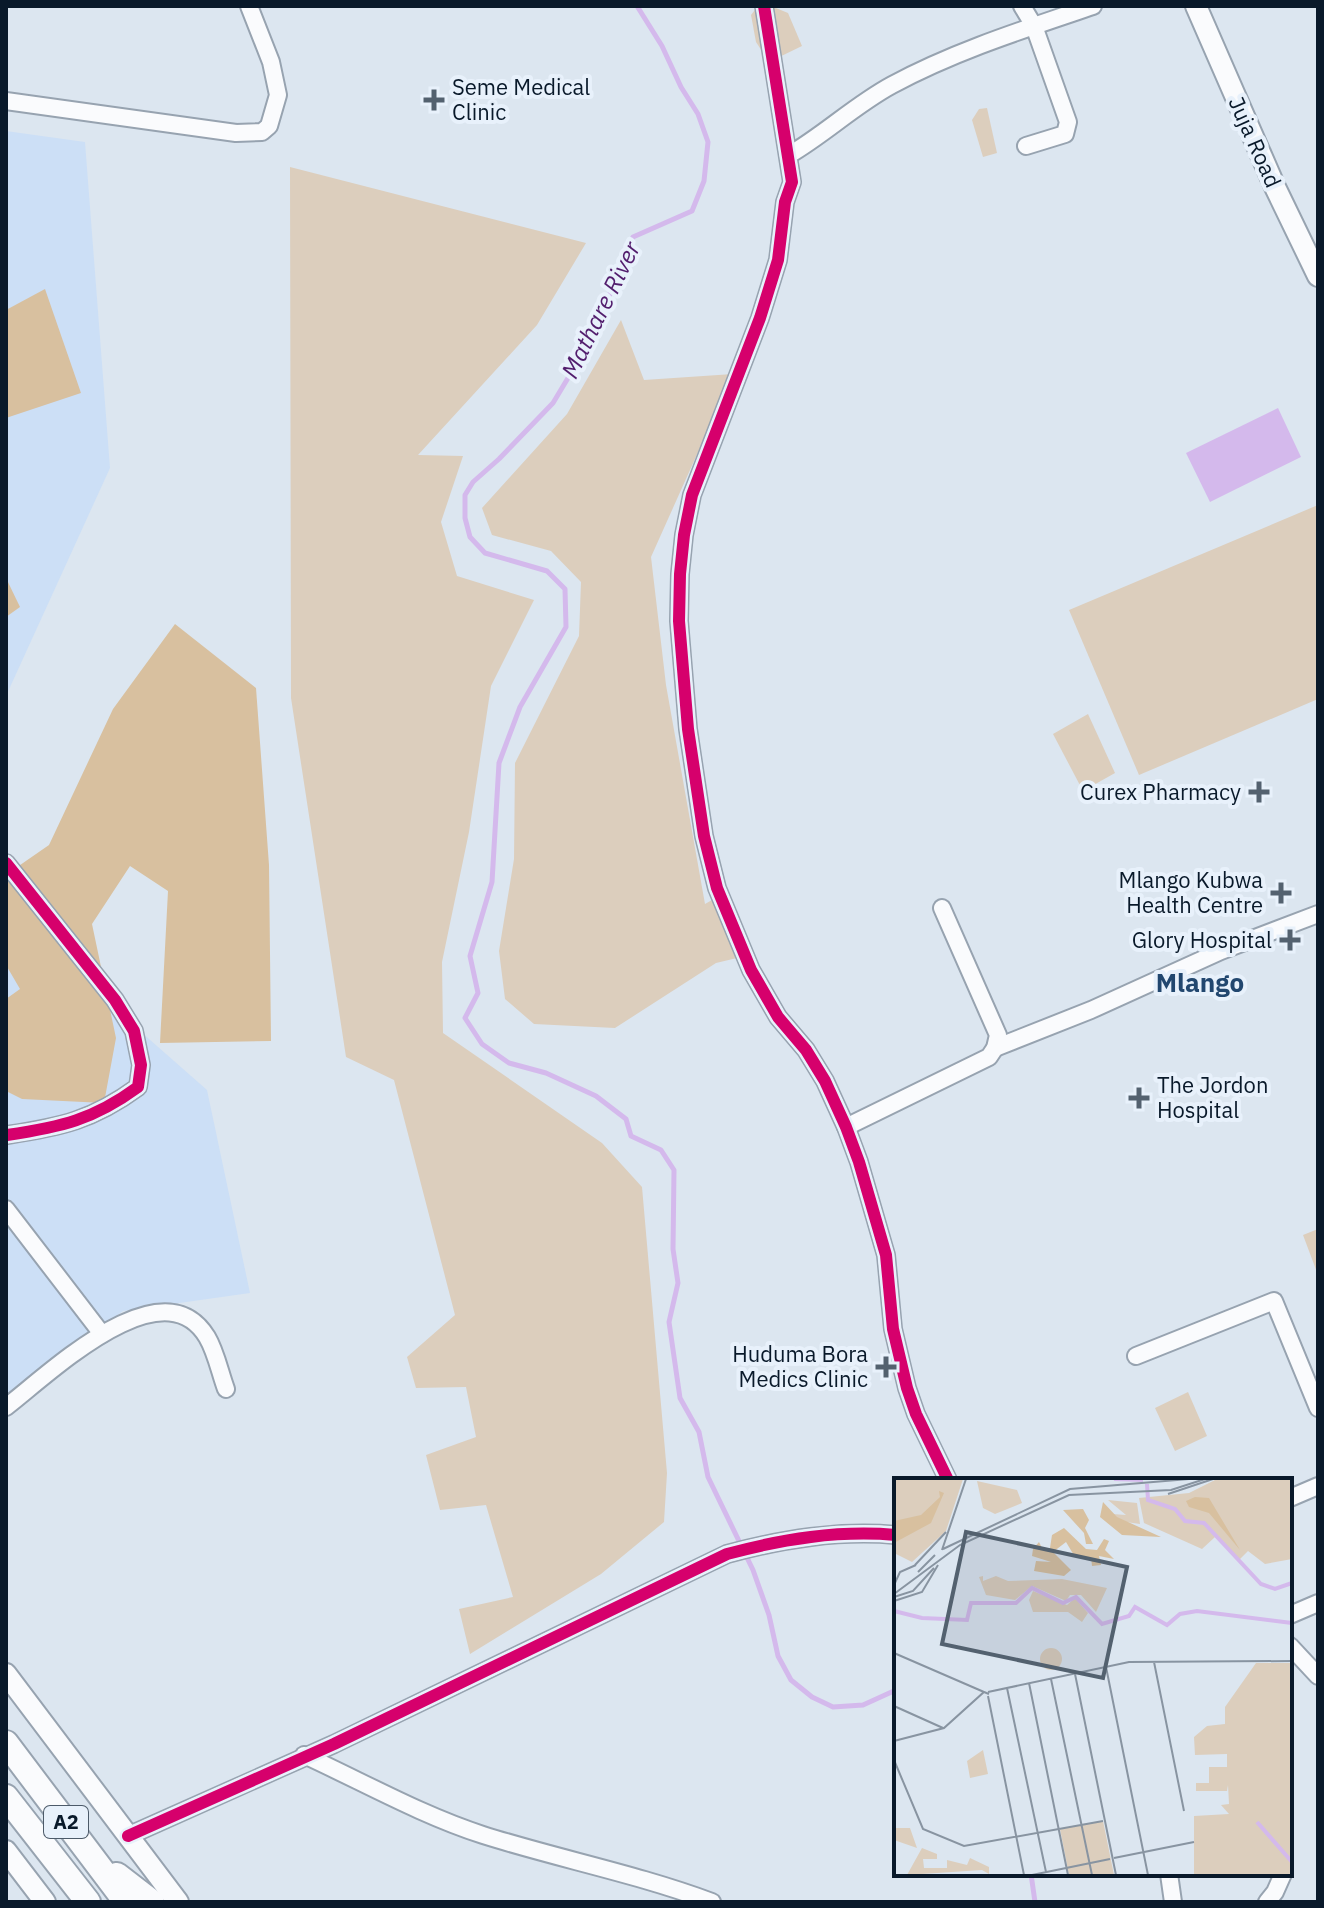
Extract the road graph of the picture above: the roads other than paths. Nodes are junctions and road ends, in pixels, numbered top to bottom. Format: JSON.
{"nodes":[{"id":1,"x":249,"y":6,"type":"edge"},
{"id":2,"x":764,"y":6,"type":"edge"},
{"id":3,"x":1022,"y":6,"type":"edge"},
{"id":4,"x":1093,"y":6,"type":"edge"},
{"id":5,"x":1196,"y":6,"type":"edge"},
{"id":6,"x":1034,"y":26,"type":"junction"},
{"id":7,"x":6,"y":101,"type":"edge"},
{"id":8,"x":1026,"y":146,"type":"dead end"},
{"id":9,"x":789,"y":155,"type":"junction"},
{"id":10,"x":1317,"y":272,"type":"edge"},
{"id":11,"x":6,"y":863,"type":"edge"},
{"id":12,"x":942,"y":908,"type":"dead end"},
{"id":13,"x":1318,"y":914,"type":"edge"},
{"id":14,"x":995,"y":1048,"type":"junction"},
{"id":15,"x":846,"y":1127,"type":"junction"},
{"id":16,"x":6,"y":1135,"type":"edge"},
{"id":17,"x":6,"y":1209,"type":"edge"},
{"id":18,"x":102,"y":1334,"type":"junction"},
{"id":19,"x":1136,"y":1356,"type":"dead end"},
{"id":20,"x":226,"y":1389,"type":"dead end"},
{"id":21,"x":6,"y":1407,"type":"edge"},
{"id":22,"x":1318,"y":1408,"type":"edge"},
{"id":23,"x":947,"y":1478,"type":"edge"},
{"id":24,"x":1318,"y":1486,"type":"edge"},
{"id":25,"x":1292,"y":1497,"type":"edge"},
{"id":26,"x":894,"y":1535,"type":"edge"},
{"id":27,"x":1318,"y":1603,"type":"edge"},
{"id":28,"x":1292,"y":1614,"type":"edge"},
{"id":29,"x":1292,"y":1648,"type":"edge"},
{"id":30,"x":6,"y":1674,"type":"edge"},
{"id":31,"x":1318,"y":1676,"type":"edge"},
{"id":32,"x":6,"y":1743,"type":"edge"},
{"id":33,"x":304,"y":1755,"type":"junction"},
{"id":34,"x":6,"y":1797,"type":"edge"},
{"id":35,"x":128,"y":1836,"type":"junction"},
{"id":36,"x":6,"y":1851,"type":"edge"},
{"id":37,"x":90,"y":1853,"type":"junction"},
{"id":38,"x":1169,"y":1876,"type":"edge"},
{"id":39,"x":1282,"y":1876,"type":"edge"},
{"id":40,"x":45,"y":1902,"type":"edge"},
{"id":41,"x":88,"y":1902,"type":"edge"},
{"id":42,"x":126,"y":1902,"type":"edge"},
{"id":43,"x":152,"y":1902,"type":"edge"},
{"id":44,"x":178,"y":1902,"type":"edge"},
{"id":45,"x":712,"y":1902,"type":"edge"},
{"id":46,"x":1173,"y":1902,"type":"edge"},
{"id":47,"x":1267,"y":1902,"type":"edge"}],
"edges":[{"from":1,"to":7,"type":"street"},
{"from":2,"to":9,"type":"street"},
{"from":3,"to":6,"type":"street"},
{"from":4,"to":6,"type":"street"},
{"from":5,"to":10,"type":"main road","name":"Juja Road"},
{"from":6,"to":8,"type":"street"},
{"from":6,"to":9,"type":"street"},
{"from":9,"to":15,"type":"street"},
{"from":11,"to":16,"type":"street"},
{"from":12,"to":14,"type":"street"},
{"from":13,"to":14,"type":"street"},
{"from":14,"to":15,"type":"street"},
{"from":15,"to":23,"type":"street"},
{"from":17,"to":18,"type":"street"},
{"from":18,"to":20,"type":"street"},
{"from":18,"to":21,"type":"street"},
{"from":19,"to":22,"type":"street"},
{"from":24,"to":25,"type":"street"},
{"from":26,"to":33,"type":"street"},
{"from":27,"to":28,"type":"street"},
{"from":29,"to":31,"type":"street"},
{"from":30,"to":35,"type":"main road"},
{"from":32,"to":37,"type":"highway","number":"A2"},
{"from":33,"to":35,"type":"street"},
{"from":33,"to":45,"type":"street"},
{"from":34,"to":41,"type":"highway","number":"A2"},
{"from":35,"to":44,"type":"main road"},
{"from":36,"to":40,"type":"main road"},
{"from":37,"to":42,"type":"highway","number":"A2"},
{"from":37,"to":43,"type":"highway"},
{"from":38,"to":46,"type":"street"},
{"from":39,"to":47,"type":"street"}]}
